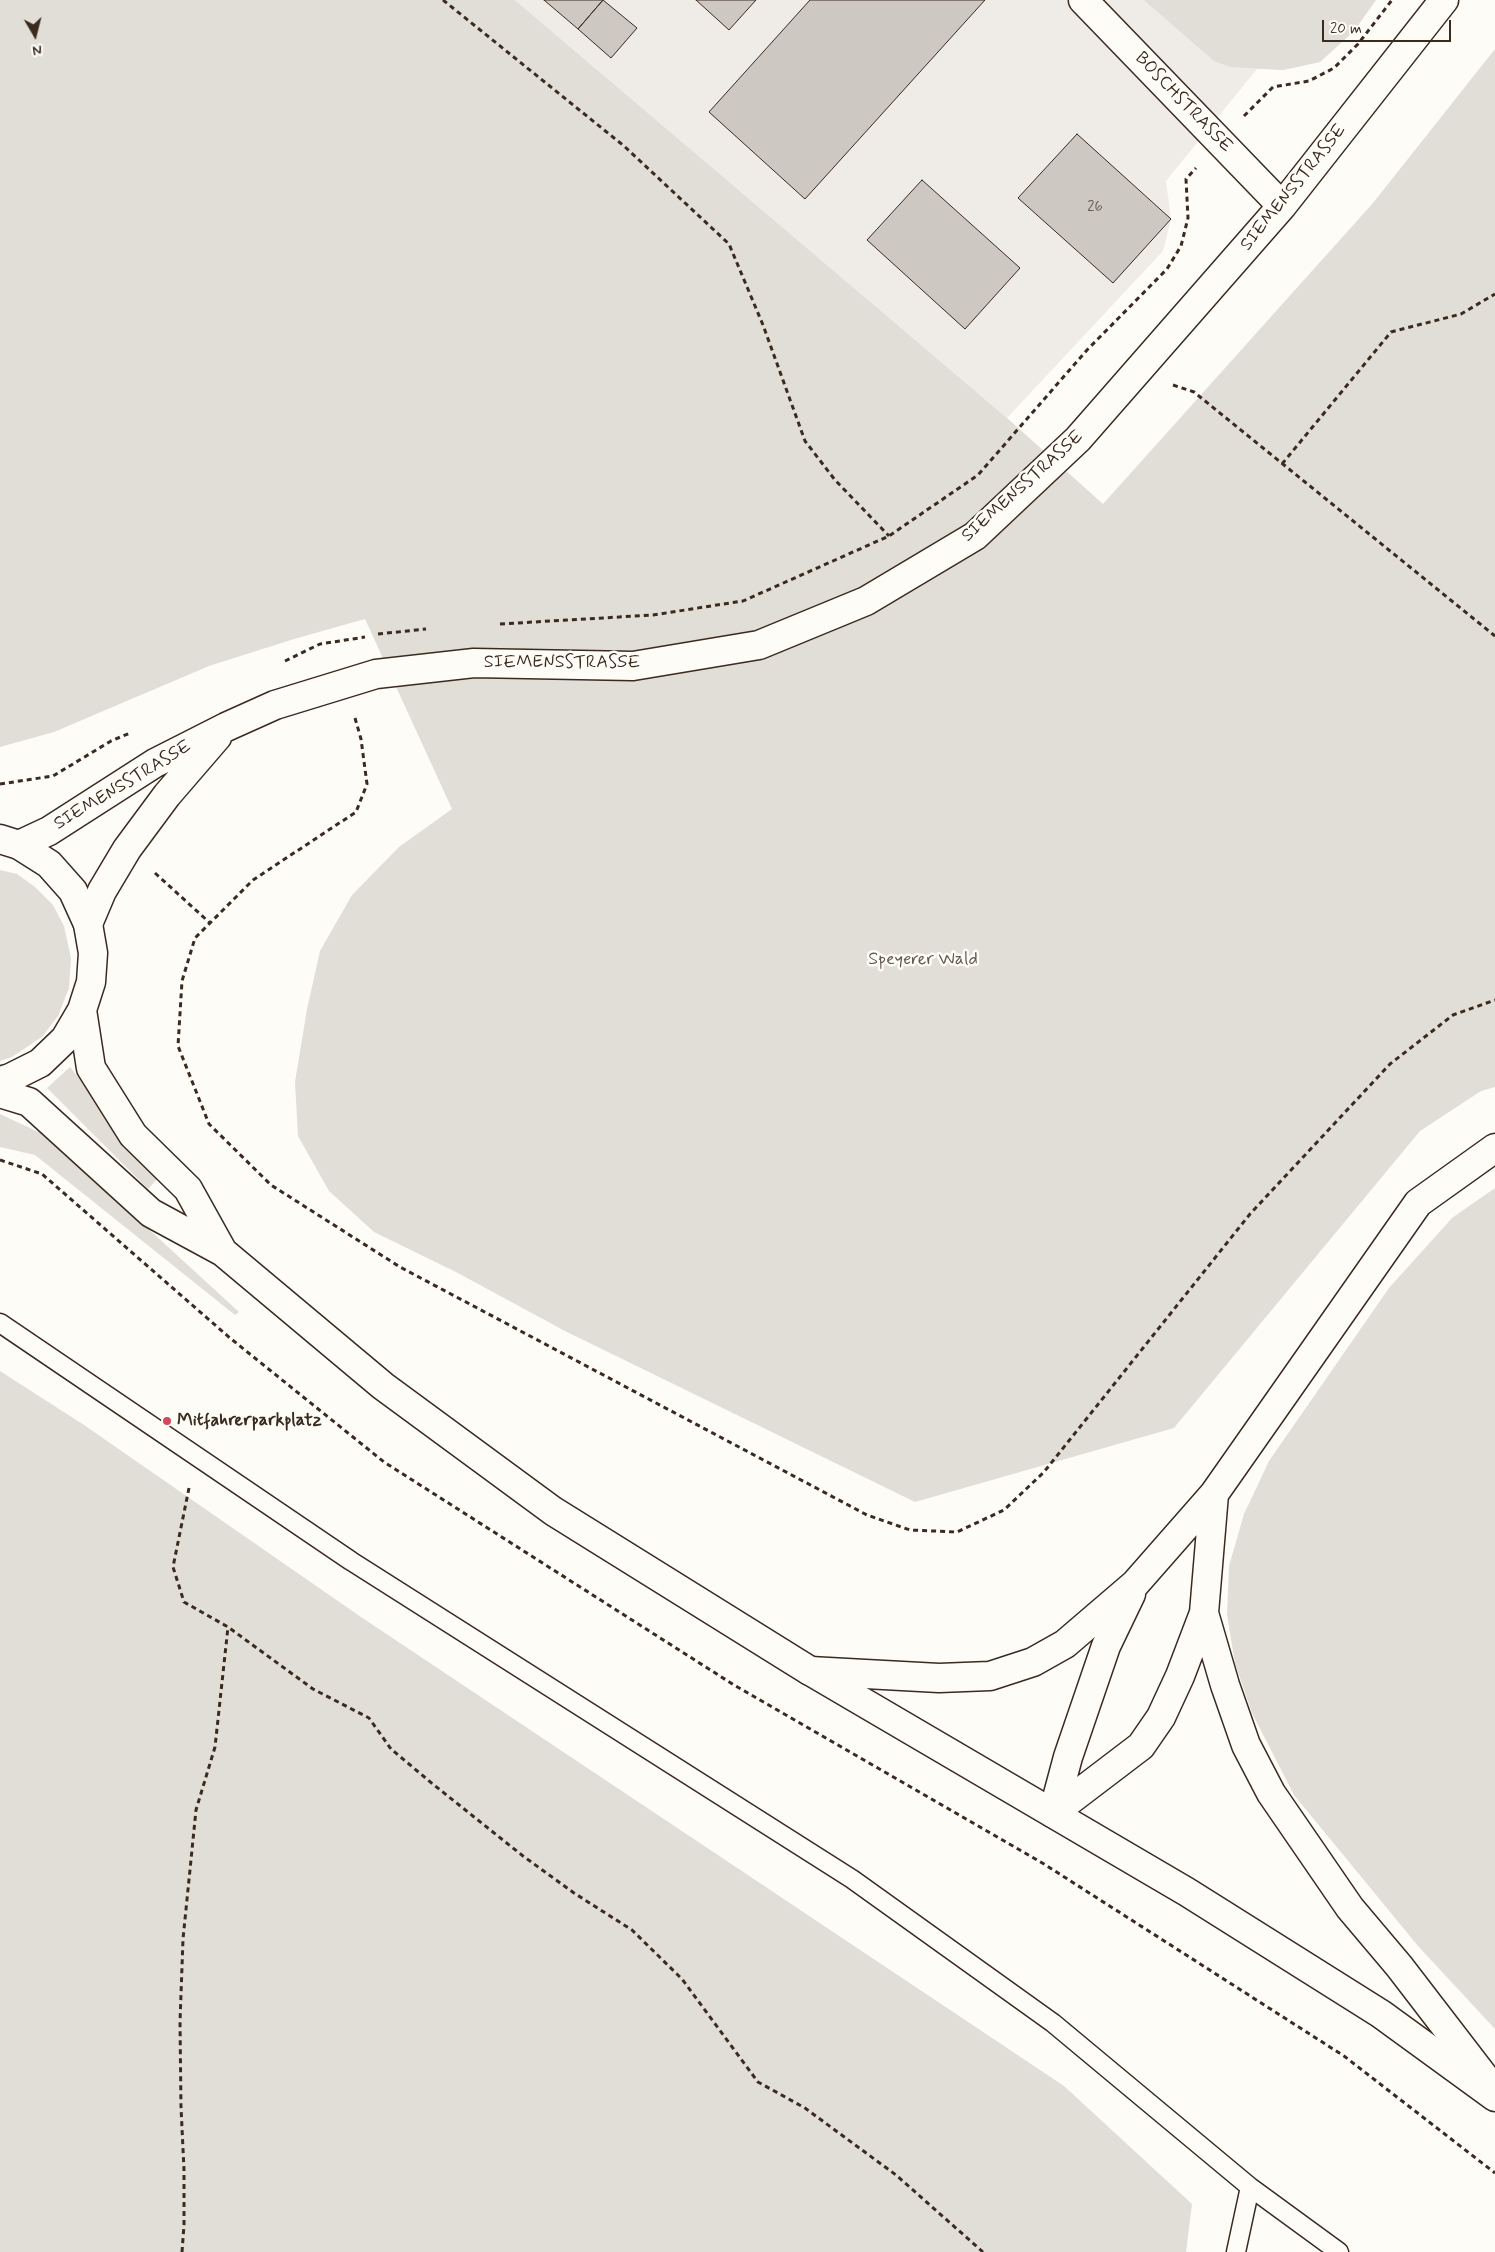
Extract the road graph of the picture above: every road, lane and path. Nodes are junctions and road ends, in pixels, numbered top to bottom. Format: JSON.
{"nodes":[{"id":1,"x":443,"y":0,"type":"edge"},
{"id":2,"x":1083,"y":0,"type":"edge"},
{"id":3,"x":1392,"y":0,"type":"edge"},
{"id":4,"x":1444,"y":0,"type":"edge"},
{"id":5,"x":1220,"y":142,"type":"junction"},
{"id":6,"x":1282,"y":206,"type":"junction"},
{"id":7,"x":1495,"y":294,"type":"edge"},
{"id":8,"x":1134,"y":373,"type":"junction"},
{"id":9,"x":1282,"y":464,"type":"junction"},
{"id":10,"x":889,"y":536,"type":"junction"},
{"id":11,"x":498,"y":624,"type":"dead end"},
{"id":12,"x":432,"y":628,"type":"dead end"},
{"id":13,"x":1495,"y":636,"type":"edge"},
{"id":14,"x":277,"y":665,"type":"dead end"},
{"id":15,"x":345,"y":683,"type":"junction"},
{"id":16,"x":226,"y":727,"type":"junction"},
{"id":17,"x":138,"y":729,"type":"dead end"},
{"id":18,"x":0,"y":784,"type":"edge"},
{"id":19,"x":10,"y":842,"type":"edge"},
{"id":20,"x":88,"y":924,"type":"junction"},
{"id":21,"x":1495,"y":1000,"type":"edge"},
{"id":22,"x":82,"y":1010,"type":"junction"},
{"id":23,"x":0,"y":1081,"type":"edge"},
{"id":24,"x":0,"y":1093,"type":"edge"},
{"id":25,"x":1495,"y":1148,"type":"edge"},
{"id":26,"x":223,"y":1252,"type":"junction"},
{"id":27,"x":0,"y":1323,"type":"edge"},
{"id":28,"x":195,"y":1456,"type":"junction"},
{"id":29,"x":1214,"y":1494,"type":"junction"},
{"id":30,"x":1136,"y":1584,"type":"junction"},
{"id":31,"x":1204,"y":1613,"type":"junction"},
{"id":32,"x":228,"y":1627,"type":"junction"},
{"id":33,"x":810,"y":1671,"type":"junction"},
{"id":34,"x":1054,"y":1813,"type":"junction"},
{"id":35,"x":1495,"y":2091,"type":"edge"},
{"id":36,"x":1495,"y":2097,"type":"edge"},
{"id":37,"x":1250,"y":2187,"type":"junction"},
{"id":38,"x":182,"y":2252,"type":"edge"},
{"id":39,"x":983,"y":2252,"type":"edge"},
{"id":40,"x":1236,"y":2252,"type":"edge"},
{"id":41,"x":1340,"y":2252,"type":"edge"}],
"edges":[{"from":1,"to":10,"type":"path"},
{"from":2,"to":5,"type":"main road","name":"BOSCHSTRASSE"},
{"from":3,"to":5,"type":"path"},
{"from":4,"to":6,"type":"main road","name":"SIEMENSSTRASSE"},
{"from":5,"to":6,"type":"main road","name":"BOSCHSTRASSE"},
{"from":5,"to":10,"type":"path"},
{"from":6,"to":8,"type":"main road","name":"SIEMENSSTRASSE"},
{"from":7,"to":9,"type":"path"},
{"from":8,"to":9,"type":"path"},
{"from":8,"to":15,"type":"main road","name":"SIEMENSSTRASSE"},
{"from":9,"to":13,"type":"path"},
{"from":10,"to":11,"type":"path"},
{"from":12,"to":14,"type":"path"},
{"from":15,"to":16,"type":"main road","name":"SIEMENSSTRASSE"},
{"from":15,"to":21,"type":"path"},
{"from":16,"to":19,"type":"main road","name":"SIEMENSSTRASSE"},
{"from":16,"to":20,"type":"main road","name":"SIEMENSSTRASSE"},
{"from":17,"to":18,"type":"path"},
{"from":19,"to":20,"type":"main road"},
{"from":20,"to":22,"type":"main road"},
{"from":22,"to":23,"type":"main road"},
{"from":22,"to":26,"type":"main road"},
{"from":24,"to":26,"type":"main road"},
{"from":25,"to":29,"type":"main road"},
{"from":26,"to":33,"type":"main road"},
{"from":27,"to":28,"type":"lane"},
{"from":28,"to":32,"type":"path"},
{"from":28,"to":37,"type":"lane"},
{"from":29,"to":30,"type":"main road"},
{"from":29,"to":31,"type":"main road"},
{"from":30,"to":33,"type":"main road"},
{"from":30,"to":34,"type":"main road"},
{"from":31,"to":34,"type":"main road"},
{"from":31,"to":35,"type":"main road"},
{"from":32,"to":38,"type":"path"},
{"from":32,"to":39,"type":"path"},
{"from":33,"to":34,"type":"main road"},
{"from":34,"to":36,"type":"main road"},
{"from":37,"to":40,"type":"lane"},
{"from":37,"to":41,"type":"lane"}]}
